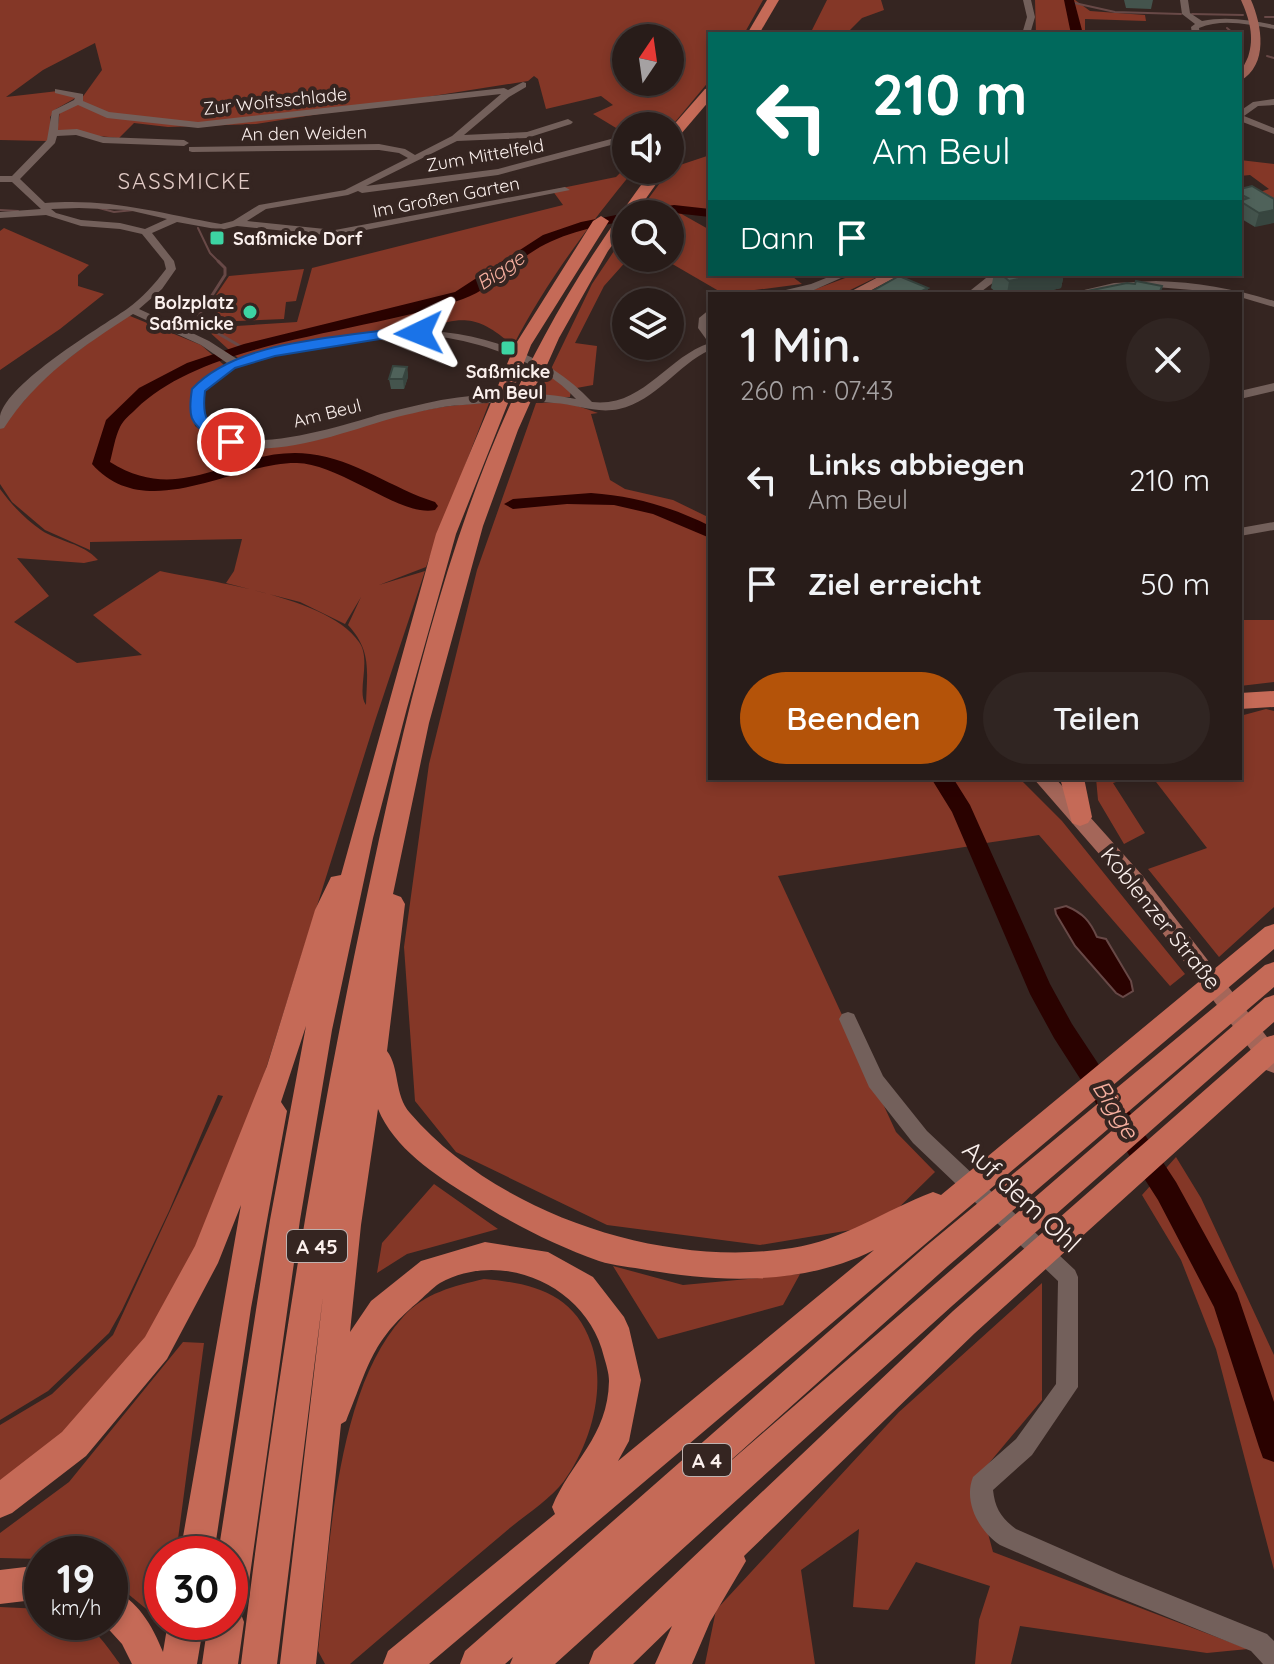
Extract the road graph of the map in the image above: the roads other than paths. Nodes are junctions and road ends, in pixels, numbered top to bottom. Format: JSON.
{"nodes":[{"id":1,"x":773,"y":0,"type":"edge"},
{"id":2,"x":787,"y":0,"type":"edge"},
{"id":3,"x":1027,"y":0,"type":"edge"},
{"id":4,"x":1184,"y":0,"type":"edge"},
{"id":5,"x":1246,"y":0,"type":"edge"},
{"id":6,"x":1214,"y":23,"type":"junction"},
{"id":7,"x":1200,"y":24,"type":"junction"},
{"id":8,"x":1256,"y":26,"type":"junction"},
{"id":9,"x":1274,"y":30,"type":"edge"},
{"id":10,"x":754,"y":32,"type":"edge"},
{"id":11,"x":769,"y":32,"type":"edge"},
{"id":12,"x":1027,"y":32,"type":"edge"},
{"id":13,"x":1196,"y":32,"type":"edge"},
{"id":14,"x":1242,"y":75,"type":"edge"},
{"id":15,"x":523,"y":85,"type":"dead end"},
{"id":16,"x":58,"y":91,"type":"dead end"},
{"id":17,"x":506,"y":95,"type":"junction"},
{"id":18,"x":78,"y":102,"type":"junction"},
{"id":19,"x":1274,"y":102,"type":"edge"},
{"id":20,"x":702,"y":114,"type":"edge"},
{"id":21,"x":1242,"y":114,"type":"edge"},
{"id":22,"x":1242,"y":117,"type":"edge"},
{"id":23,"x":568,"y":122,"type":"dead end"},
{"id":24,"x":684,"y":128,"type":"edge"},
{"id":25,"x":1274,"y":131,"type":"edge"},
{"id":26,"x":55,"y":133,"type":"junction"},
{"id":27,"x":558,"y":136,"type":"junction"},
{"id":28,"x":455,"y":138,"type":"junction"},
{"id":29,"x":684,"y":138,"type":"edge"},
{"id":30,"x":612,"y":142,"type":"edge"},
{"id":31,"x":578,"y":152,"type":"junction"},
{"id":32,"x":414,"y":158,"type":"junction"},
{"id":33,"x":0,"y":179,"type":"edge"},
{"id":34,"x":15,"y":179,"type":"junction"},
{"id":35,"x":631,"y":184,"type":"edge"},
{"id":36,"x":648,"y":184,"type":"edge"},
{"id":37,"x":565,"y":190,"type":"dead end"},
{"id":38,"x":348,"y":192,"type":"junction"},
{"id":39,"x":46,"y":209,"type":"junction"},
{"id":40,"x":0,"y":215,"type":"edge"},
{"id":41,"x":176,"y":219,"type":"junction"},
{"id":42,"x":237,"y":223,"type":"junction"},
{"id":43,"x":146,"y":232,"type":"junction"},
{"id":44,"x":840,"y":276,"type":"edge"},
{"id":45,"x":891,"y":276,"type":"edge"},
{"id":46,"x":1003,"y":276,"type":"edge"},
{"id":47,"x":785,"y":292,"type":"edge"},
{"id":48,"x":857,"y":292,"type":"edge"},
{"id":49,"x":974,"y":292,"type":"edge"},
{"id":50,"x":1084,"y":292,"type":"edge"},
{"id":51,"x":1229,"y":292,"type":"edge"},
{"id":52,"x":1242,"y":295,"type":"edge"},
{"id":53,"x":1274,"y":304,"type":"edge"},
{"id":54,"x":132,"y":310,"type":"junction"},
{"id":55,"x":708,"y":314,"type":"edge"},
{"id":56,"x":219,"y":327,"type":"dead end"},
{"id":57,"x":172,"y":328,"type":"junction"},
{"id":58,"x":708,"y":334,"type":"edge"},
{"id":59,"x":708,"y":347,"type":"edge"},
{"id":60,"x":231,"y":361,"type":"junction"},
{"id":61,"x":41,"y":377,"type":"junction"},
{"id":62,"x":1274,"y":387,"type":"edge"},
{"id":63,"x":1242,"y":395,"type":"edge"},
{"id":64,"x":591,"y":407,"type":"junction"},
{"id":65,"x":0,"y":409,"type":"edge"},
{"id":66,"x":0,"y":425,"type":"edge"},
{"id":67,"x":1274,"y":526,"type":"edge"},
{"id":68,"x":1242,"y":532,"type":"edge"},
{"id":69,"x":433,"y":616,"type":"junction"},
{"id":70,"x":1274,"y":691,"type":"edge"},
{"id":71,"x":1242,"y":695,"type":"edge"},
{"id":72,"x":1274,"y":699,"type":"edge"},
{"id":73,"x":1242,"y":701,"type":"edge"},
{"id":74,"x":1045,"y":780,"type":"edge"},
{"id":75,"x":1072,"y":780,"type":"edge"},
{"id":76,"x":1080,"y":817,"type":"junction"},
{"id":77,"x":393,"y":832,"type":"junction"},
{"id":78,"x":361,"y":838,"type":"junction"},
{"id":79,"x":1271,"y":938,"type":"edge"},
{"id":80,"x":1259,"y":971,"type":"edge"},
{"id":81,"x":1272,"y":1008,"type":"edge"},
{"id":82,"x":848,"y":1019,"type":"dead end"},
{"id":83,"x":377,"y":1030,"type":"junction"},
{"id":84,"x":1274,"y":1046,"type":"edge"},
{"id":85,"x":1274,"y":1063,"type":"edge"},
{"id":86,"x":281,"y":1066,"type":"junction"},
{"id":87,"x":918,"y":1237,"type":"junction"},
{"id":88,"x":317,"y":1473,"type":"junction"},
{"id":89,"x":0,"y":1501,"type":"edge"},
{"id":90,"x":752,"y":1525,"type":"junction"},
{"id":91,"x":200,"y":1536,"type":"edge"},
{"id":92,"x":238,"y":1536,"type":"edge"},
{"id":93,"x":522,"y":1560,"type":"junction"},
{"id":94,"x":24,"y":1584,"type":"edge"},
{"id":95,"x":0,"y":1587,"type":"edge"},
{"id":96,"x":128,"y":1622,"type":"edge"},
{"id":97,"x":183,"y":1640,"type":"edge"},
{"id":98,"x":223,"y":1640,"type":"edge"},
{"id":99,"x":1274,"y":1658,"type":"edge"},
{"id":100,"x":150,"y":1664,"type":"edge"},
{"id":101,"x":179,"y":1664,"type":"edge"},
{"id":102,"x":220,"y":1664,"type":"edge"},
{"id":103,"x":259,"y":1664,"type":"edge"},
{"id":104,"x":298,"y":1664,"type":"edge"},
{"id":105,"x":401,"y":1664,"type":"edge"},
{"id":106,"x":478,"y":1664,"type":"edge"},
{"id":107,"x":528,"y":1664,"type":"edge"},
{"id":108,"x":607,"y":1664,"type":"edge"},
{"id":109,"x":673,"y":1664,"type":"edge"}],
"edges":[{"from":1,"to":10,"type":"highway"},
{"from":2,"to":11,"type":"highway"},
{"from":3,"to":12,"type":"street"},
{"from":4,"to":7,"type":"street"},
{"from":5,"to":8,"type":"main road"},
{"from":6,"to":7,"type":"street"},
{"from":6,"to":8,"type":"street"},
{"from":6,"to":8,"type":"street"},
{"from":7,"to":13,"type":"street"},
{"from":8,"to":9,"type":"street"},
{"from":8,"to":9,"type":"street"},
{"from":8,"to":14,"type":"main road"},
{"from":15,"to":17,"type":"street"},
{"from":16,"to":18,"type":"street","name":"Zur Wolfsschlade"},
{"from":17,"to":18,"type":"street","name":"Zur Wolfsschlade"},
{"from":17,"to":28,"type":"street"},
{"from":18,"to":26,"type":"street"},
{"from":19,"to":21,"type":"street"},
{"from":20,"to":24,"type":"highway"},
{"from":20,"to":29,"type":"highway"},
{"from":22,"to":25,"type":"street"},
{"from":23,"to":27,"type":"street"},
{"from":26,"to":32,"type":"street","name":"An den Weiden"},
{"from":26,"to":34,"type":"street"},
{"from":27,"to":28,"type":"street"},
{"from":27,"to":31,"type":"street"},
{"from":28,"to":32,"type":"street"},
{"from":30,"to":31,"type":"street","name":"Zum Mittelfeld"},
{"from":31,"to":38,"type":"street","name":"Zum Mittelfeld"},
{"from":32,"to":38,"type":"street"},
{"from":33,"to":34,"type":"street"},
{"from":34,"to":39,"type":"street"},
{"from":35,"to":69,"type":"highway","number":"A 45"},
{"from":36,"to":69,"type":"highway","number":"A 45"},
{"from":37,"to":42,"type":"street","name":"Im Großen Garten"},
{"from":38,"to":42,"type":"street"},
{"from":39,"to":40,"type":"street","name":"Im Großen Garten"},
{"from":39,"to":41,"type":"street","name":"Im Großen Garten"},
{"from":39,"to":43,"type":"street"},
{"from":41,"to":42,"type":"street","name":"Im Großen Garten"},
{"from":41,"to":43,"type":"street"},
{"from":43,"to":54,"type":"street"},
{"from":44,"to":47,"type":"street"},
{"from":45,"to":48,"type":"main road"},
{"from":46,"to":49,"type":"street"},
{"from":50,"to":51,"type":"street"},
{"from":52,"to":53,"type":"street"},
{"from":54,"to":57,"type":"street"},
{"from":54,"to":61,"type":"street"},
{"from":55,"to":58,"type":"street"},
{"from":56,"to":57,"type":"street"},
{"from":57,"to":60,"type":"street"},
{"from":59,"to":64,"type":"street"},
{"from":60,"to":64,"type":"street","name":"Am Beul"},
{"from":60,"to":64,"type":"street","name":"Am Beul"},
{"from":61,"to":65,"type":"street"},
{"from":61,"to":66,"type":"street"},
{"from":62,"to":63,"type":"street"},
{"from":67,"to":68,"type":"street"},
{"from":69,"to":77,"type":"highway","number":"A 45"},
{"from":69,"to":78,"type":"highway","number":"A 45"},
{"from":70,"to":71,"type":"highway"},
{"from":72,"to":73,"type":"highway"},
{"from":74,"to":76,"type":"main road","name":"Koblenzer Straße"},
{"from":75,"to":76,"type":"highway"},
{"from":76,"to":85,"type":"main road","name":"Koblenzer Straße"},
{"from":77,"to":83,"type":"highway"},
{"from":77,"to":103,"type":"highway","number":"A 45"},
{"from":78,"to":86,"type":"highway"},
{"from":78,"to":92,"type":"highway","number":"A 45"},
{"from":79,"to":80,"type":"highway"},
{"from":80,"to":87,"type":"highway","number":"A 4"},
{"from":80,"to":87,"type":"highway"},
{"from":81,"to":107,"type":"highway","number":"A 4"},
{"from":82,"to":99,"type":"street","name":"Auf dem Ohl"},
{"from":83,"to":87,"type":"highway"},
{"from":83,"to":88,"type":"highway"},
{"from":84,"to":90,"type":"highway"},
{"from":86,"to":89,"type":"highway"},
{"from":86,"to":91,"type":"highway"},
{"from":87,"to":93,"type":"highway"},
{"from":87,"to":106,"type":"highway","number":"A 4"},
{"from":88,"to":93,"type":"highway"},
{"from":88,"to":104,"type":"highway"},
{"from":90,"to":108,"type":"highway"},
{"from":90,"to":109,"type":"highway"},
{"from":93,"to":105,"type":"highway"},
{"from":94,"to":95,"type":"highway"},
{"from":96,"to":100,"type":"highway"},
{"from":97,"to":101,"type":"highway"},
{"from":98,"to":102,"type":"highway"}]}
